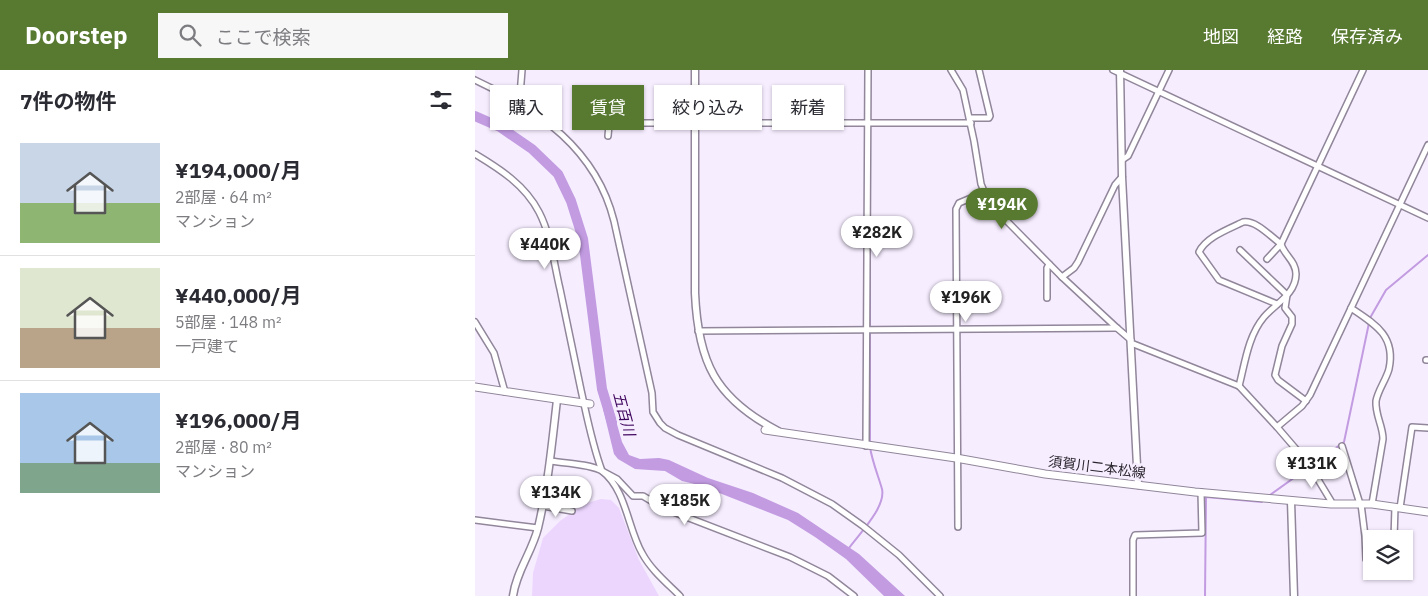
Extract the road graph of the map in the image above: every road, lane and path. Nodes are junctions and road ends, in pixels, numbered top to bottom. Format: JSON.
{"nodes":[{"id":1,"x":522,"y":70,"type":"edge"},
{"id":2,"x":695,"y":70,"type":"edge"},
{"id":3,"x":868,"y":70,"type":"edge"},
{"id":4,"x":951,"y":70,"type":"edge"},
{"id":5,"x":979,"y":70,"type":"edge"},
{"id":6,"x":1113,"y":70,"type":"edge"},
{"id":7,"x":1169,"y":70,"type":"edge"},
{"id":8,"x":1363,"y":70,"type":"edge"},
{"id":9,"x":1120,"y":72,"type":"edge"},
{"id":10,"x":475,"y":80,"type":"edge"},
{"id":11,"x":521,"y":85,"type":"edge"},
{"id":12,"x":695,"y":85,"type":"edge"},
{"id":13,"x":490,"y":88,"type":"edge"},
{"id":14,"x":1159,"y":91,"type":"junction"},
{"id":15,"x":970,"y":120,"type":"junction"},
{"id":16,"x":868,"y":123,"type":"junction"},
{"id":17,"x":654,"y":124,"type":"edge"},
{"id":18,"x":762,"y":124,"type":"edge"},
{"id":19,"x":556,"y":130,"type":"edge"},
{"id":20,"x":695,"y":130,"type":"edge"},
{"id":21,"x":608,"y":136,"type":"dead end"},
{"id":22,"x":1428,"y":145,"type":"edge"},
{"id":23,"x":475,"y":154,"type":"edge"},
{"id":24,"x":1122,"y":160,"type":"junction"},
{"id":25,"x":1317,"y":167,"type":"junction"},
{"id":26,"x":1121,"y":177,"type":"junction"},
{"id":27,"x":983,"y":193,"type":"junction"},
{"id":28,"x":1400,"y":204,"type":"junction"},
{"id":29,"x":1428,"y":218,"type":"edge"},
{"id":30,"x":1281,"y":244,"type":"junction"},
{"id":31,"x":1240,"y":250,"type":"dead end"},
{"id":32,"x":1267,"y":259,"type":"dead end"},
{"id":33,"x":1049,"y":264,"type":"junction"},
{"id":34,"x":1062,"y":277,"type":"junction"},
{"id":35,"x":1287,"y":294,"type":"junction"},
{"id":36,"x":1047,"y":298,"type":"dead end"},
{"id":37,"x":1277,"y":304,"type":"junction"},
{"id":38,"x":1351,"y":308,"type":"junction"},
{"id":39,"x":475,"y":322,"type":"edge"},
{"id":40,"x":955,"y":328,"type":"junction"},
{"id":41,"x":1117,"y":328,"type":"junction"},
{"id":42,"x":867,"y":329,"type":"junction"},
{"id":43,"x":698,"y":331,"type":"junction"},
{"id":44,"x":1131,"y":341,"type":"junction"},
{"id":45,"x":1239,"y":386,"type":"junction"},
{"id":46,"x":475,"y":388,"type":"edge"},
{"id":47,"x":505,"y":392,"type":"junction"},
{"id":48,"x":557,"y":400,"type":"junction"},
{"id":49,"x":1306,"y":401,"type":"junction"},
{"id":50,"x":587,"y":404,"type":"junction"},
{"id":51,"x":1277,"y":427,"type":"junction"},
{"id":52,"x":1428,"y":428,"type":"edge"},
{"id":53,"x":765,"y":430,"type":"dead end"},
{"id":54,"x":778,"y":431,"type":"junction"},
{"id":55,"x":867,"y":446,"type":"junction"},
{"id":56,"x":1342,"y":446,"type":"dead end"},
{"id":57,"x":956,"y":458,"type":"junction"},
{"id":58,"x":549,"y":461,"type":"junction"},
{"id":59,"x":602,"y":471,"type":"junction"},
{"id":60,"x":1138,"y":484,"type":"junction"},
{"id":61,"x":1201,"y":492,"type":"junction"},
{"id":62,"x":1291,"y":501,"type":"junction"},
{"id":63,"x":1331,"y":504,"type":"junction"},
{"id":64,"x":1361,"y":504,"type":"junction"},
{"id":65,"x":1372,"y":504,"type":"junction"},
{"id":66,"x":543,"y":506,"type":"junction"},
{"id":67,"x":1398,"y":508,"type":"junction"},
{"id":68,"x":572,"y":511,"type":"dead end"},
{"id":69,"x":1428,"y":512,"type":"edge"},
{"id":70,"x":475,"y":520,"type":"edge"},
{"id":71,"x":958,"y":527,"type":"dead end"},
{"id":72,"x":538,"y":528,"type":"junction"},
{"id":73,"x":1364,"y":530,"type":"edge"},
{"id":74,"x":1395,"y":530,"type":"edge"},
{"id":75,"x":513,"y":596,"type":"edge"},
{"id":76,"x":680,"y":596,"type":"edge"},
{"id":77,"x":854,"y":596,"type":"edge"},
{"id":78,"x":940,"y":596,"type":"edge"},
{"id":79,"x":1133,"y":596,"type":"edge"},
{"id":80,"x":1294,"y":596,"type":"edge"}],
"edges":[{"from":1,"to":11,"type":"street"},
{"from":2,"to":12,"type":"street"},
{"from":3,"to":16,"type":"street"},
{"from":4,"to":15,"type":"street"},
{"from":5,"to":15,"type":"street"},
{"from":6,"to":9,"type":"street"},
{"from":7,"to":14,"type":"street"},
{"from":8,"to":25,"type":"street"},
{"from":9,"to":14,"type":"street"},
{"from":9,"to":24,"type":"street"},
{"from":10,"to":13,"type":"street"},
{"from":14,"to":24,"type":"street"},
{"from":14,"to":25,"type":"street"},
{"from":15,"to":16,"type":"street"},
{"from":15,"to":27,"type":"street"},
{"from":16,"to":18,"type":"street"},
{"from":16,"to":42,"type":"street"},
{"from":17,"to":21,"type":"street"},
{"from":19,"to":78,"type":"street"},
{"from":20,"to":43,"type":"street"},
{"from":22,"to":28,"type":"street"},
{"from":23,"to":50,"type":"street"},
{"from":24,"to":26,"type":"street"},
{"from":25,"to":28,"type":"street"},
{"from":25,"to":30,"type":"street"},
{"from":26,"to":34,"type":"street"},
{"from":26,"to":44,"type":"street"},
{"from":27,"to":33,"type":"street"},
{"from":27,"to":40,"type":"street"},
{"from":28,"to":29,"type":"street"},
{"from":28,"to":38,"type":"street"},
{"from":30,"to":32,"type":"street"},
{"from":30,"to":35,"type":"street"},
{"from":30,"to":37,"type":"street"},
{"from":31,"to":35,"type":"street"},
{"from":33,"to":34,"type":"street"},
{"from":33,"to":36,"type":"street"},
{"from":34,"to":41,"type":"street"},
{"from":35,"to":37,"type":"street"},
{"from":35,"to":49,"type":"street"},
{"from":37,"to":45,"type":"street"},
{"from":38,"to":49,"type":"street"},
{"from":38,"to":65,"type":"street"},
{"from":39,"to":47,"type":"street"},
{"from":40,"to":41,"type":"street"},
{"from":40,"to":42,"type":"street"},
{"from":40,"to":57,"type":"street"},
{"from":41,"to":44,"type":"street"},
{"from":42,"to":43,"type":"street"},
{"from":42,"to":55,"type":"street"},
{"from":43,"to":54,"type":"street"},
{"from":44,"to":45,"type":"street"},
{"from":44,"to":60,"type":"street"},
{"from":45,"to":51,"type":"street"},
{"from":46,"to":47,"type":"main road"},
{"from":47,"to":48,"type":"main road"},
{"from":48,"to":50,"type":"main road"},
{"from":48,"to":58,"type":"street"},
{"from":49,"to":51,"type":"street"},
{"from":50,"to":59,"type":"street"},
{"from":51,"to":63,"type":"street"},
{"from":52,"to":67,"type":"street"},
{"from":53,"to":54,"type":"main road","name":"須賀川二本松線"},
{"from":54,"to":55,"type":"main road","name":"須賀川二本松線"},
{"from":55,"to":57,"type":"main road","name":"須賀川二本松線"},
{"from":56,"to":64,"type":"street"},
{"from":57,"to":60,"type":"main road","name":"須賀川二本松線"},
{"from":57,"to":71,"type":"street"},
{"from":58,"to":59,"type":"street"},
{"from":58,"to":66,"type":"street"},
{"from":59,"to":76,"type":"street"},
{"from":59,"to":77,"type":"street"},
{"from":60,"to":61,"type":"main road","name":"須賀川二本松線"},
{"from":61,"to":62,"type":"main road","name":"須賀川二本松線"},
{"from":61,"to":79,"type":"street"},
{"from":62,"to":63,"type":"main road","name":"須賀川二本松線"},
{"from":62,"to":80,"type":"street"},
{"from":63,"to":64,"type":"main road","name":"須賀川二本松線"},
{"from":64,"to":65,"type":"main road","name":"須賀川二本松線"},
{"from":64,"to":73,"type":"street"},
{"from":65,"to":67,"type":"main road","name":"須賀川二本松線"},
{"from":66,"to":68,"type":"street"},
{"from":66,"to":72,"type":"street"},
{"from":67,"to":69,"type":"main road","name":"須賀川二本松線"},
{"from":67,"to":74,"type":"street"},
{"from":70,"to":72,"type":"street"},
{"from":72,"to":75,"type":"street"}]}
